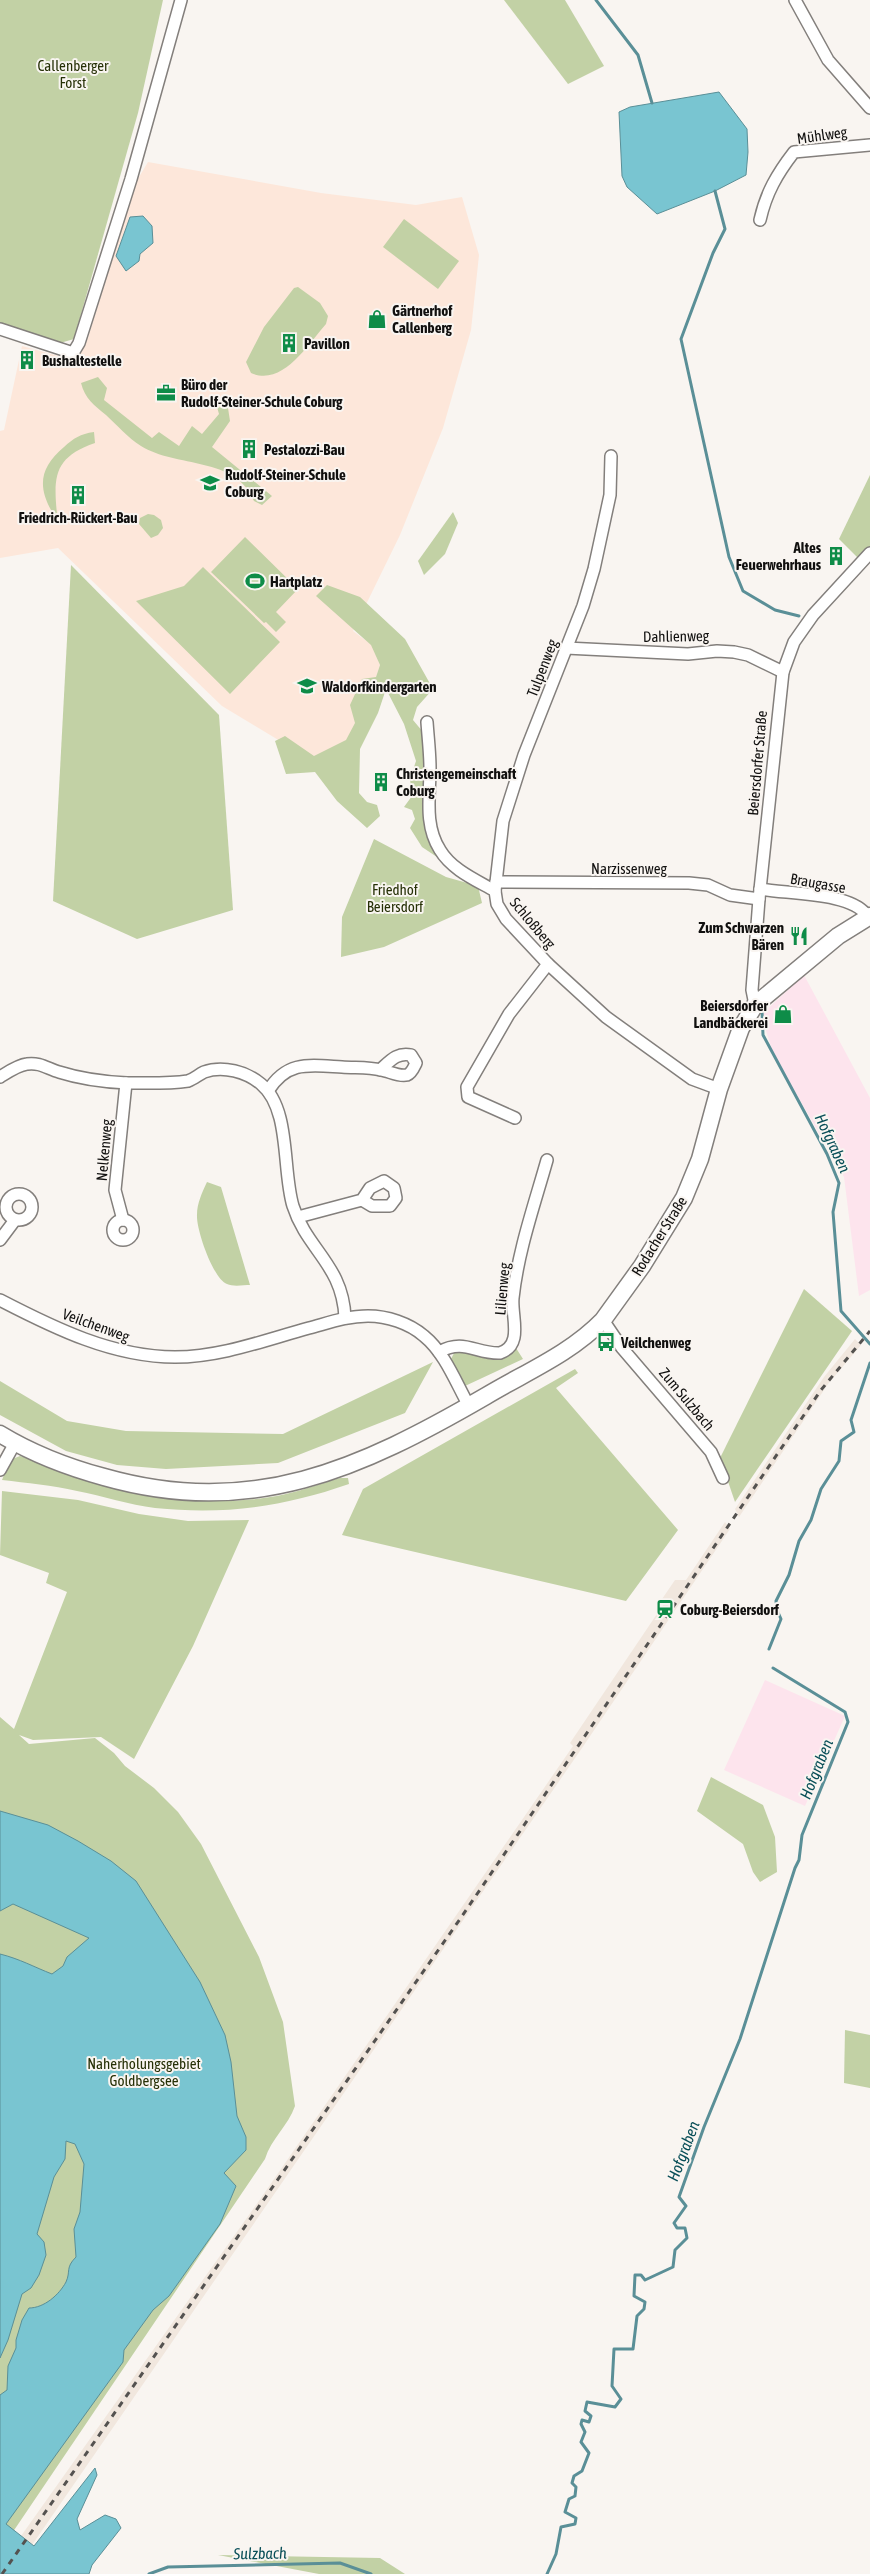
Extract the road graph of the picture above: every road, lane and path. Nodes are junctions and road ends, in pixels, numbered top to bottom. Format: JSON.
{"nodes":[{"id":1,"x":181,"y":0,"type":"edge"},
{"id":2,"x":795,"y":0,"type":"edge"},
{"id":3,"x":870,"y":108,"type":"edge"},
{"id":4,"x":870,"y":145,"type":"edge"},
{"id":5,"x":760,"y":220,"type":"dead end"},
{"id":6,"x":0,"y":329,"type":"edge"},
{"id":7,"x":611,"y":456,"type":"dead end"},
{"id":8,"x":870,"y":553,"type":"edge"},
{"id":9,"x":566,"y":648,"type":"junction"},
{"id":10,"x":783,"y":672,"type":"junction"},
{"id":11,"x":427,"y":722,"type":"dead end"},
{"id":12,"x":496,"y":886,"type":"junction"},
{"id":13,"x":759,"y":894,"type":"junction"},
{"id":14,"x":868,"y":916,"type":"edge"},
{"id":15,"x":548,"y":964,"type":"junction"},
{"id":16,"x":755,"y":1004,"type":"junction"},
{"id":17,"x":380,"y":1070,"type":"dead end"},
{"id":18,"x":0,"y":1077,"type":"edge"},
{"id":19,"x":126,"y":1083,"type":"junction"},
{"id":20,"x":720,"y":1089,"type":"junction"},
{"id":21,"x":268,"y":1090,"type":"junction"},
{"id":22,"x":515,"y":1118,"type":"dead end"},
{"id":23,"x":547,"y":1160,"type":"dead end"},
{"id":24,"x":362,"y":1200,"type":"dead end"},
{"id":25,"x":298,"y":1217,"type":"junction"},
{"id":26,"x":15,"y":1220,"type":"dead end"},
{"id":27,"x":123,"y":1220,"type":"dead end"},
{"id":28,"x":0,"y":1240,"type":"edge"},
{"id":29,"x":0,"y":1300,"type":"edge"},
{"id":30,"x":345,"y":1318,"type":"junction"},
{"id":31,"x":603,"y":1320,"type":"junction"},
{"id":32,"x":439,"y":1352,"type":"junction"},
{"id":33,"x":469,"y":1406,"type":"junction"},
{"id":34,"x":0,"y":1434,"type":"edge"},
{"id":35,"x":15,"y":1443,"type":"junction"},
{"id":36,"x":0,"y":1470,"type":"edge"},
{"id":37,"x":723,"y":1478,"type":"dead end"}],
"edges":[{"from":1,"to":6,"type":"street"},
{"from":2,"to":3,"type":"street"},
{"from":4,"to":5,"type":"street","name":"Mühlweg"},
{"from":7,"to":9,"type":"street","name":"Tulpenweg"},
{"from":8,"to":10,"type":"street","name":"Beiersdorfer Straße"},
{"from":9,"to":10,"type":"street","name":"Dahlienweg"},
{"from":9,"to":12,"type":"street","name":"Tulpenweg"},
{"from":10,"to":13,"type":"street","name":"Beiersdorfer Straße"},
{"from":11,"to":12,"type":"street","name":"Schloßberg"},
{"from":12,"to":13,"type":"street","name":"Narzissenweg"},
{"from":12,"to":15,"type":"street","name":"Schloßberg"},
{"from":13,"to":14,"type":"street","name":"Braugasse"},
{"from":13,"to":16,"type":"street","name":"Beiersdorfer Straße"},
{"from":14,"to":16,"type":"street","name":"Rodacher Straße"},
{"from":15,"to":20,"type":"street","name":"Schloßberg"},
{"from":15,"to":22,"type":"street","name":"Schloßberg"},
{"from":16,"to":20,"type":"street","name":"Rodacher Straße"},
{"from":17,"to":21,"type":"street"},
{"from":18,"to":19,"type":"street"},
{"from":19,"to":21,"type":"street"},
{"from":19,"to":27,"type":"street","name":"Nelkenweg"},
{"from":20,"to":31,"type":"street","name":"Rodacher Straße"},
{"from":21,"to":25,"type":"street"},
{"from":23,"to":32,"type":"street","name":"Lilienweg"},
{"from":24,"to":25,"type":"street"},
{"from":25,"to":30,"type":"street"},
{"from":26,"to":28,"type":"street"},
{"from":29,"to":30,"type":"street","name":"Veilchenweg"},
{"from":30,"to":32,"type":"street","name":"Veilchenweg"},
{"from":31,"to":33,"type":"street","name":"Rodacher Straße"},
{"from":31,"to":37,"type":"street","name":"Zum Sulzbach"},
{"from":32,"to":33,"type":"street","name":"Veilchenweg"},
{"from":33,"to":35,"type":"street","name":"Rodacher Straße"},
{"from":34,"to":35,"type":"street","name":"Rodacher Straße"},
{"from":35,"to":36,"type":"street"}]}
